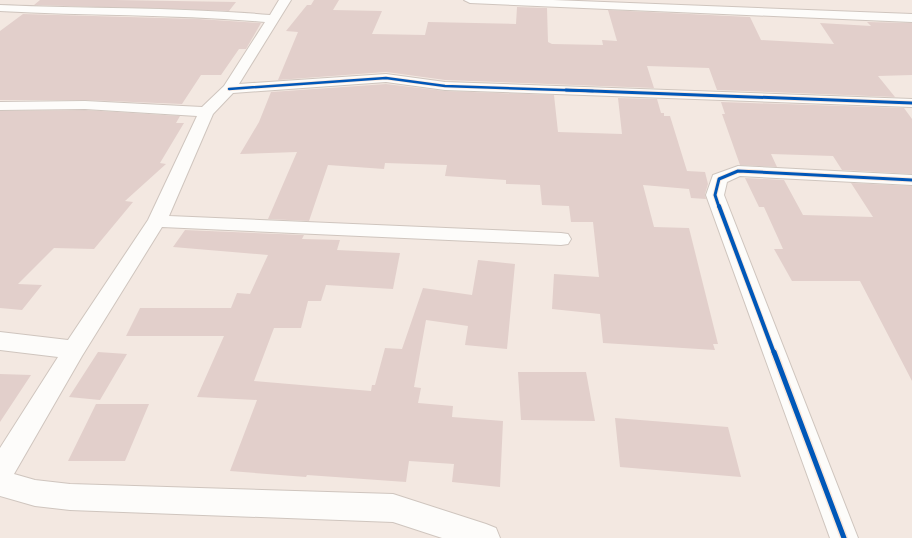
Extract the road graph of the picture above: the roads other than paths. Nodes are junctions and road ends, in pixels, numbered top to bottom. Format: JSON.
{"nodes":[{"id":1,"x":285,"y":0,"type":"edge"},
{"id":2,"x":470,"y":0,"type":"edge"},
{"id":3,"x":0,"y":8,"type":"edge"},
{"id":4,"x":912,"y":18,"type":"edge"},
{"id":5,"x":273,"y":19,"type":"junction"},
{"id":6,"x":229,"y":89,"type":"junction"},
{"id":7,"x":0,"y":106,"type":"edge"},
{"id":8,"x":909,"y":107,"type":"edge"},
{"id":9,"x":206,"y":112,"type":"junction"},
{"id":10,"x":912,"y":180,"type":"edge"},
{"id":11,"x":157,"y":221,"type":"junction"},
{"id":12,"x":562,"y":239,"type":"dead end"},
{"id":13,"x":0,"y":341,"type":"edge"},
{"id":14,"x":74,"y":350,"type":"junction"},
{"id":15,"x":0,"y":472,"type":"edge"},
{"id":16,"x":0,"y":483,"type":"edge"},
{"id":17,"x":486,"y":538,"type":"edge"},
{"id":18,"x":844,"y":538,"type":"edge"}],
"edges":[{"from":1,"to":5,"type":"street"},
{"from":2,"to":4,"type":"street"},
{"from":3,"to":5,"type":"street"},
{"from":5,"to":6,"type":"street"},
{"from":6,"to":8,"type":"street"},
{"from":6,"to":9,"type":"street"},
{"from":7,"to":9,"type":"street"},
{"from":9,"to":11,"type":"street"},
{"from":10,"to":18,"type":"street"},
{"from":11,"to":12,"type":"street"},
{"from":11,"to":14,"type":"street"},
{"from":13,"to":14,"type":"street"},
{"from":14,"to":15,"type":"street"},
{"from":16,"to":17,"type":"street"}]}
